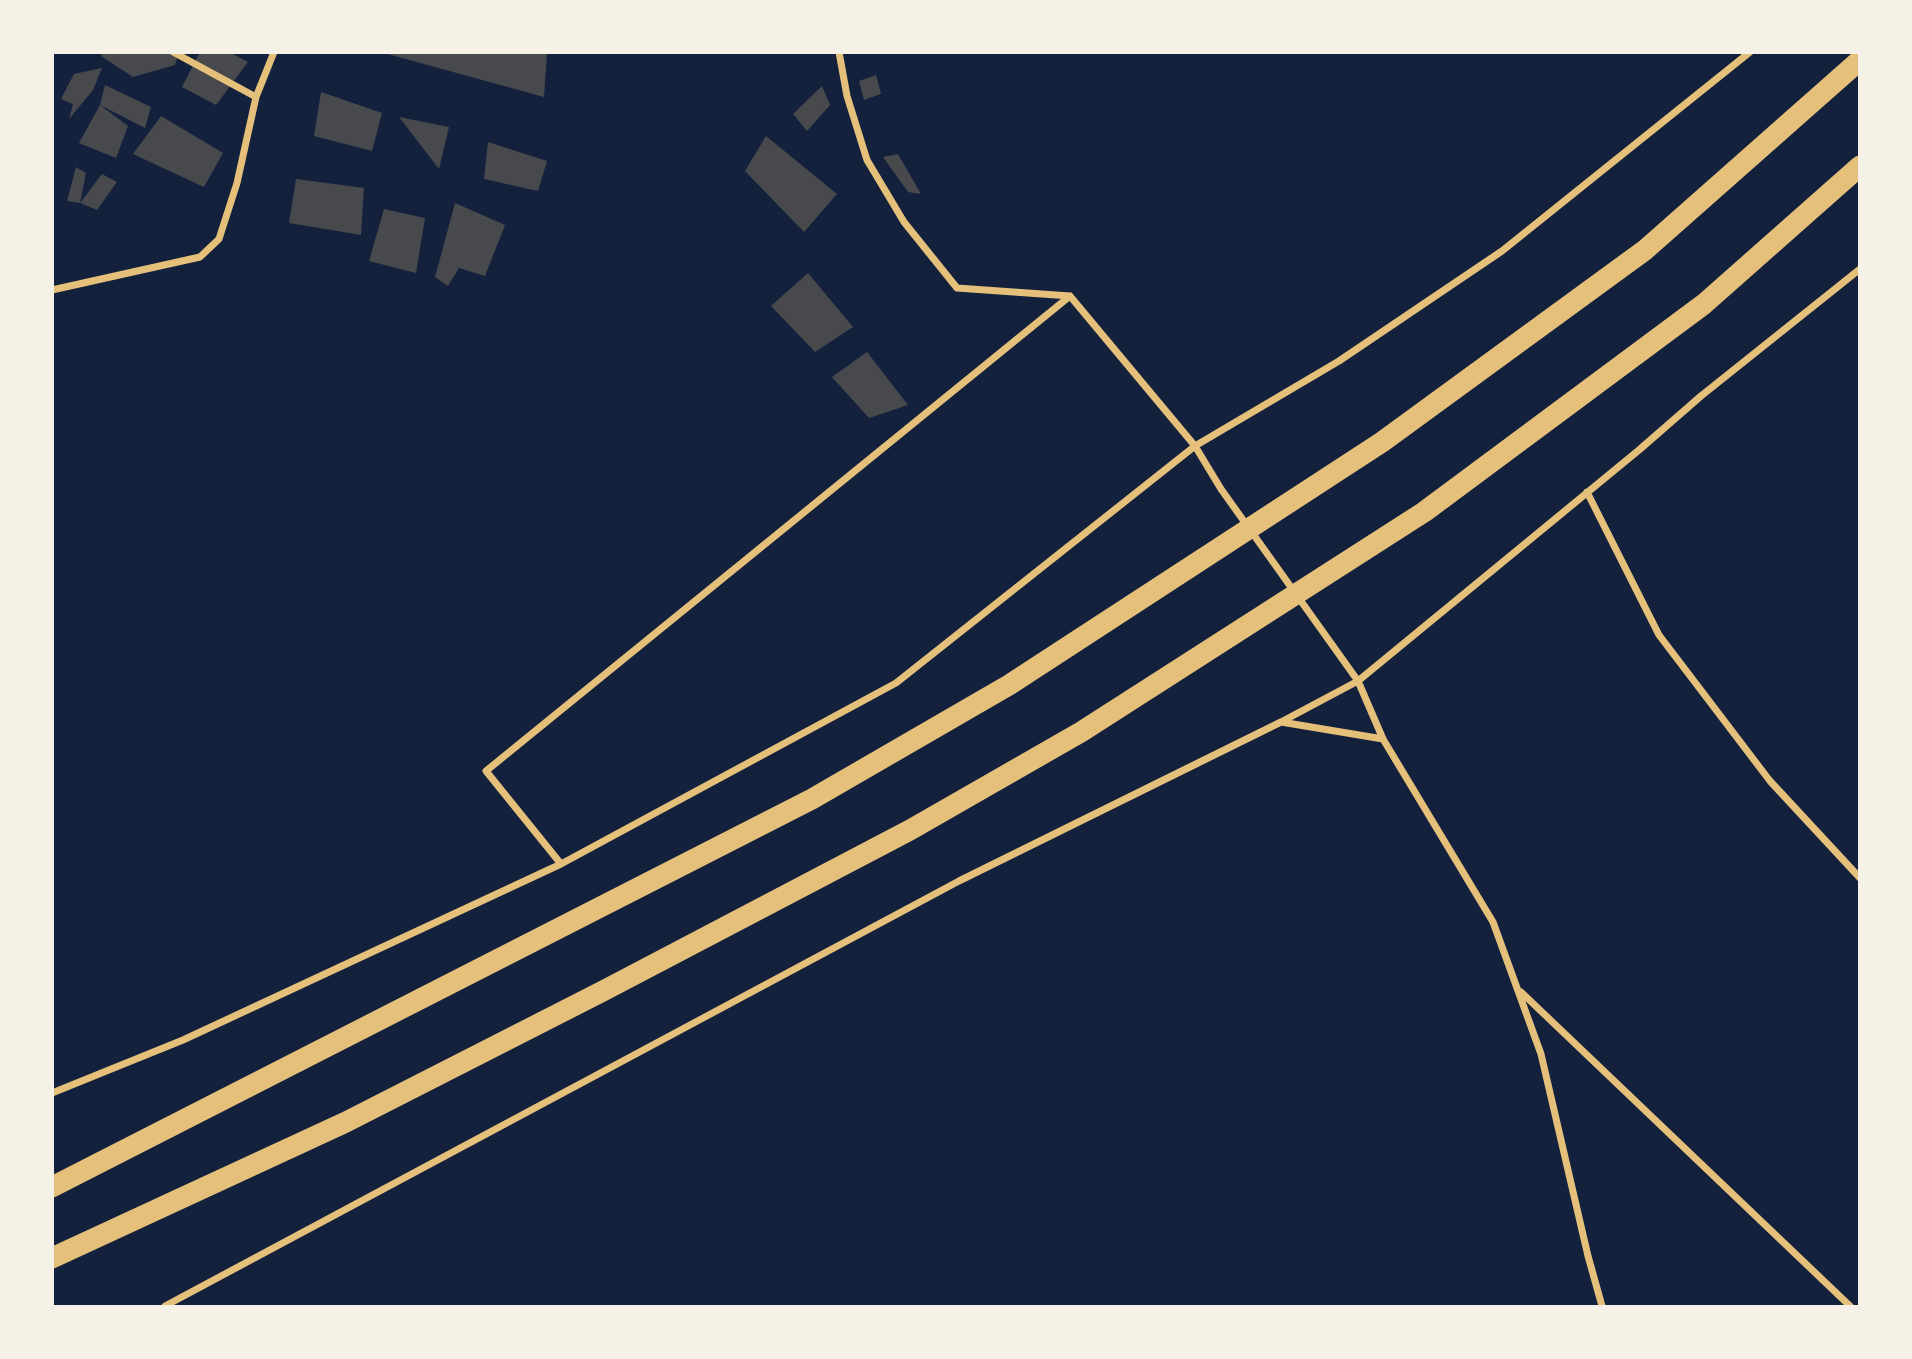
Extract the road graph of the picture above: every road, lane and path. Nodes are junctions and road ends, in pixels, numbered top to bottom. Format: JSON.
{"nodes":[{"id":1,"x":173,"y":52,"type":"edge"},
{"id":2,"x":274,"y":52,"type":"edge"},
{"id":3,"x":839,"y":52,"type":"edge"},
{"id":4,"x":1750,"y":52,"type":"edge"},
{"id":5,"x":1860,"y":60,"type":"edge"},
{"id":6,"x":256,"y":97,"type":"junction"},
{"id":7,"x":1860,"y":166,"type":"edge"},
{"id":8,"x":1860,"y":269,"type":"edge"},
{"id":9,"x":52,"y":290,"type":"edge"},
{"id":10,"x":1070,"y":296,"type":"junction"},
{"id":11,"x":1195,"y":446,"type":"junction"},
{"id":12,"x":1587,"y":492,"type":"junction"},
{"id":13,"x":1358,"y":681,"type":"junction"},
{"id":14,"x":1281,"y":722,"type":"junction"},
{"id":15,"x":1383,"y":739,"type":"junction"},
{"id":16,"x":561,"y":864,"type":"junction"},
{"id":17,"x":1860,"y":878,"type":"edge"},
{"id":18,"x":1518,"y":989,"type":"junction"},
{"id":19,"x":52,"y":1093,"type":"edge"},
{"id":20,"x":52,"y":1187,"type":"edge"},
{"id":21,"x":52,"y":1258,"type":"edge"},
{"id":22,"x":165,"y":1307,"type":"edge"},
{"id":23,"x":1602,"y":1307,"type":"edge"},
{"id":24,"x":1850,"y":1307,"type":"edge"}],
"edges":[{"from":1,"to":6,"type":"street"},
{"from":2,"to":6,"type":"street"},
{"from":3,"to":10,"type":"street"},
{"from":4,"to":11,"type":"street"},
{"from":5,"to":20,"type":"highway"},
{"from":6,"to":9,"type":"street"},
{"from":7,"to":21,"type":"highway"},
{"from":8,"to":12,"type":"street"},
{"from":10,"to":11,"type":"street"},
{"from":10,"to":16,"type":"street"},
{"from":11,"to":13,"type":"street"},
{"from":11,"to":16,"type":"street"},
{"from":12,"to":13,"type":"street"},
{"from":12,"to":17,"type":"street"},
{"from":13,"to":14,"type":"street"},
{"from":13,"to":15,"type":"street"},
{"from":14,"to":15,"type":"street"},
{"from":14,"to":22,"type":"street"},
{"from":15,"to":18,"type":"street"},
{"from":16,"to":19,"type":"street"},
{"from":18,"to":23,"type":"street"},
{"from":18,"to":24,"type":"street"}]}
